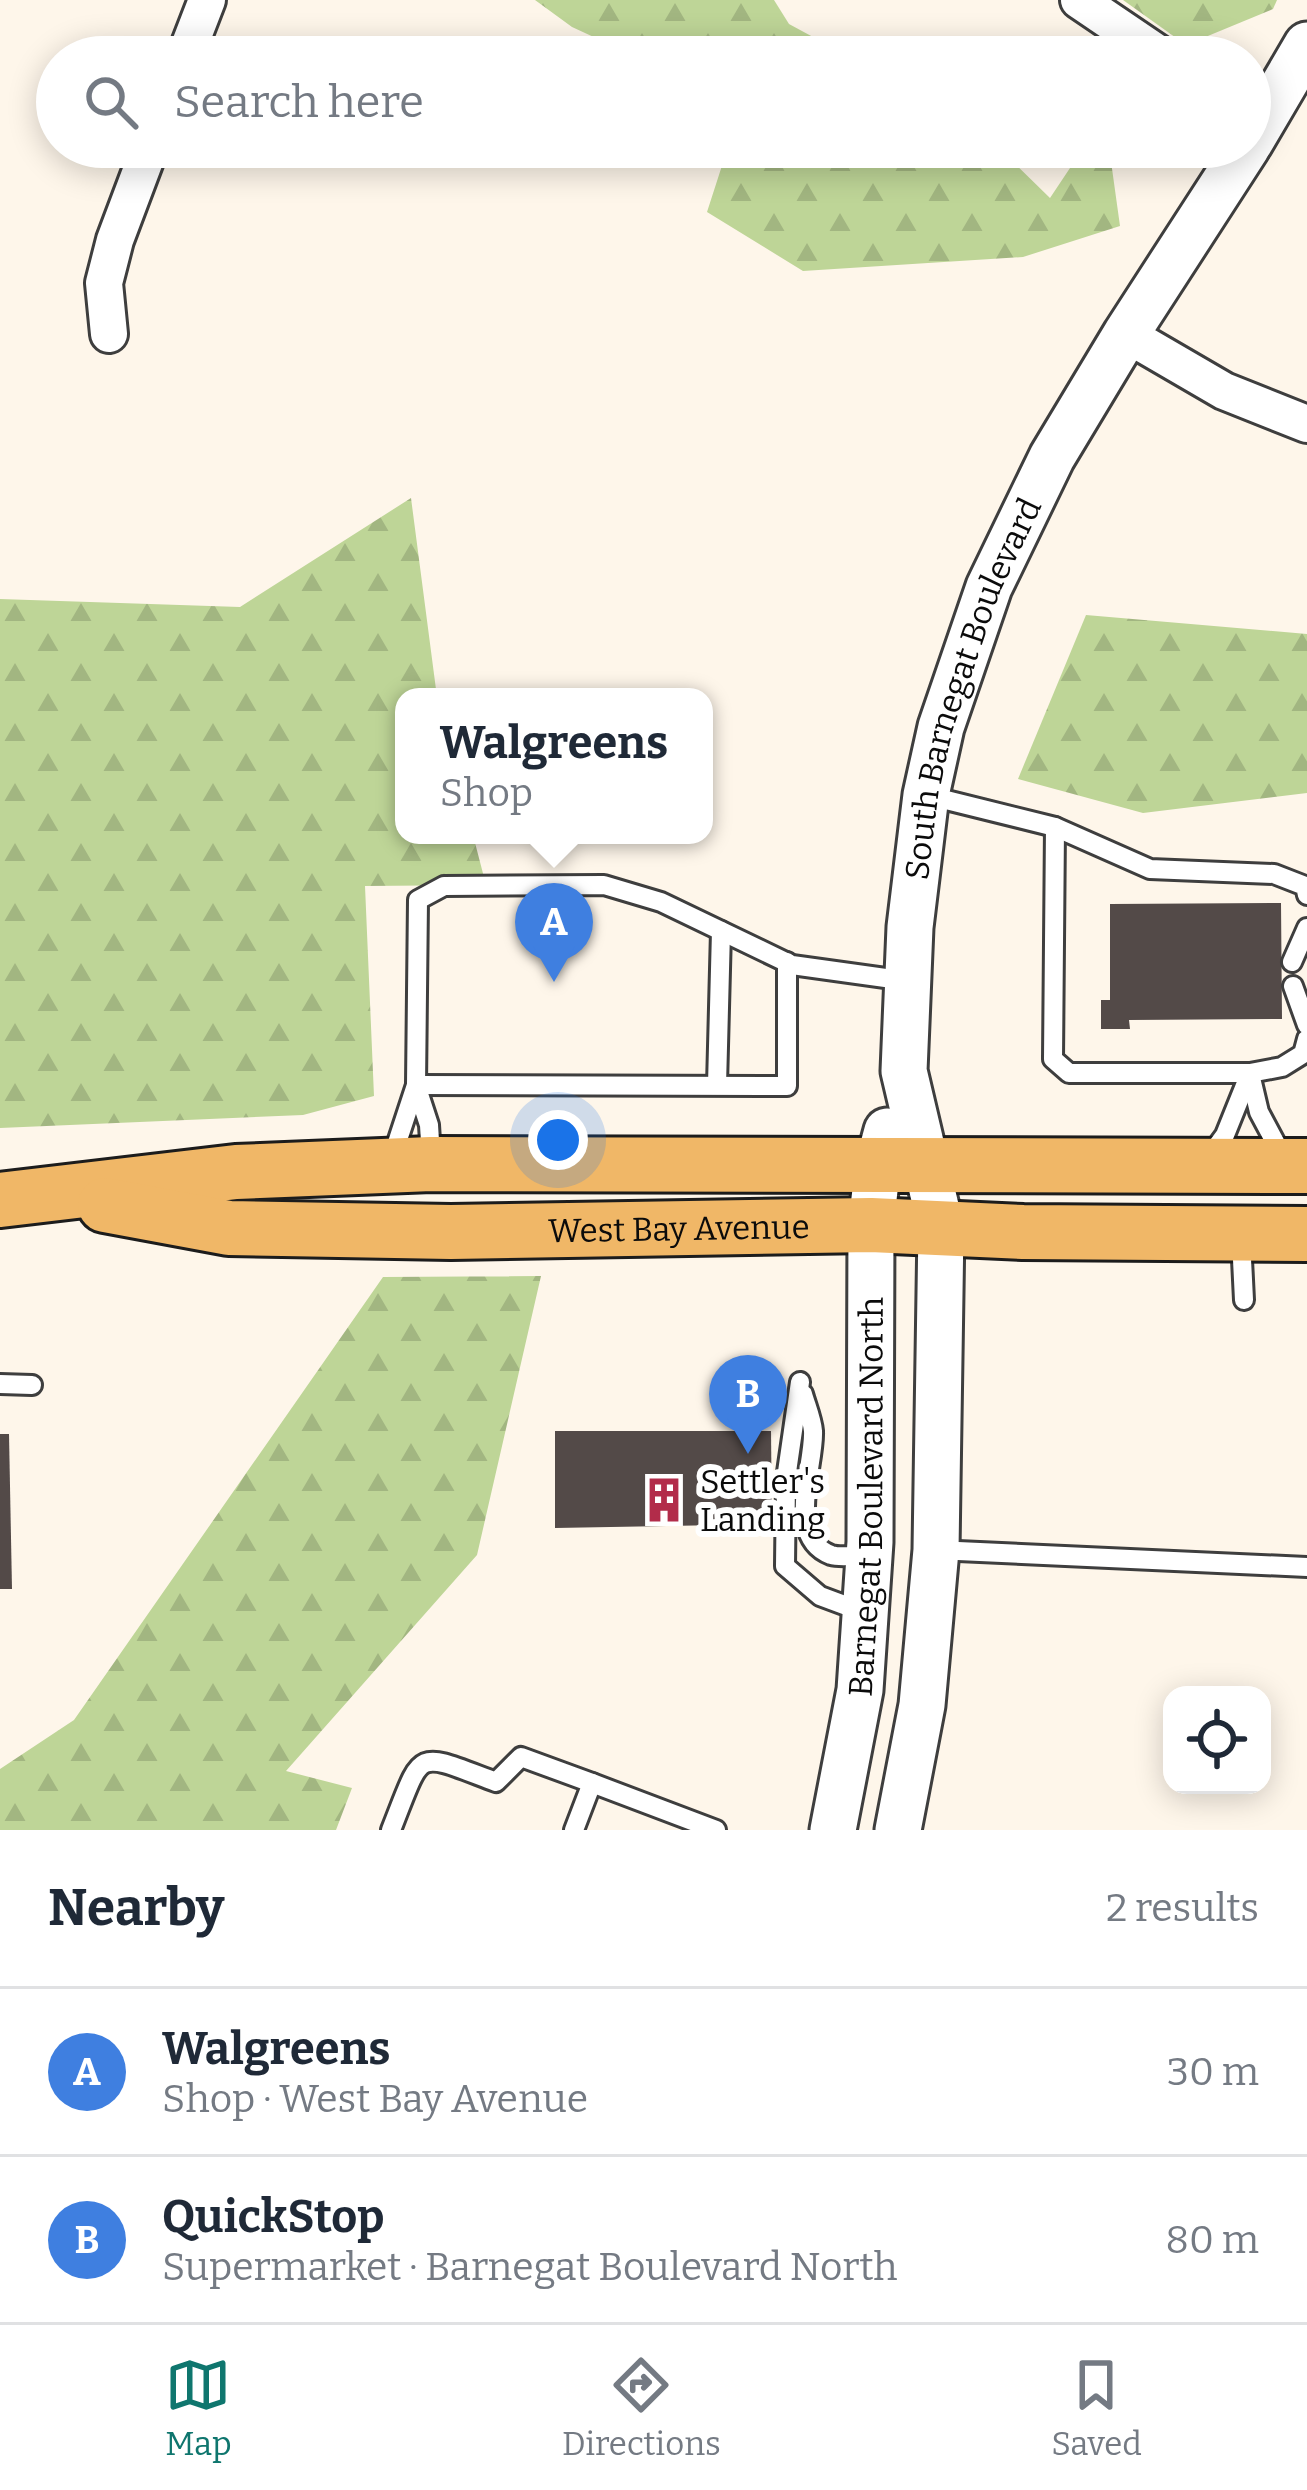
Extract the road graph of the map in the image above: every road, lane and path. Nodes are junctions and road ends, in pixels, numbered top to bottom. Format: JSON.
{"nodes":[{"id":1,"x":207,"y":0,"type":"edge"},
{"id":2,"x":1079,"y":0,"type":"edge"},
{"id":3,"x":193,"y":36,"type":"edge"},
{"id":4,"x":1132,"y":36,"type":"edge"},
{"id":5,"x":1307,"y":45,"type":"edge"},
{"id":6,"x":1271,"y":102,"type":"edge"},
{"id":7,"x":142,"y":168,"type":"edge"},
{"id":8,"x":1230,"y":168,"type":"edge"},
{"id":9,"x":109,"y":334,"type":"dead end"},
{"id":10,"x":1126,"y":334,"type":"junction"},
{"id":11,"x":1307,"y":424,"type":"edge"},
{"id":12,"x":926,"y":795,"type":"junction"},
{"id":13,"x":1055,"y":827,"type":"junction"},
{"id":14,"x":1307,"y":895,"type":"edge"},
{"id":15,"x":1307,"y":928,"type":"edge"},
{"id":16,"x":721,"y":931,"type":"junction"},
{"id":17,"x":787,"y":962,"type":"junction"},
{"id":18,"x":1292,"y":962,"type":"dead end"},
{"id":19,"x":907,"y":981,"type":"junction"},
{"id":20,"x":1293,"y":986,"type":"dead end"},
{"id":21,"x":1307,"y":1025,"type":"edge"},
{"id":22,"x":1307,"y":1039,"type":"edge"},
{"id":23,"x":1250,"y":1073,"type":"junction"},
{"id":24,"x":416,"y":1085,"type":"junction"},
{"id":25,"x":717,"y":1085,"type":"junction"},
{"id":26,"x":411,"y":1165,"type":"junction"},
{"id":27,"x":902,"y":1165,"type":"junction"},
{"id":28,"x":1202,"y":1166,"type":"junction"},
{"id":29,"x":1298,"y":1166,"type":"edge"},
{"id":30,"x":56,"y":1196,"type":"junction"},
{"id":31,"x":0,"y":1200,"type":"edge"},
{"id":32,"x":871,"y":1225,"type":"junction"},
{"id":33,"x":941,"y":1228,"type":"junction"},
{"id":34,"x":297,"y":1229,"type":"junction"},
{"id":35,"x":1241,"y":1234,"type":"junction"},
{"id":36,"x":1307,"y":1234,"type":"edge"},
{"id":37,"x":1244,"y":1300,"type":"dead end"},
{"id":38,"x":0,"y":1384,"type":"edge"},
{"id":39,"x":32,"y":1385,"type":"dead end"},
{"id":40,"x":937,"y":1550,"type":"junction"},
{"id":41,"x":869,"y":1555,"type":"junction"},
{"id":42,"x":1307,"y":1567,"type":"edge"},
{"id":43,"x":866,"y":1613,"type":"junction"},
{"id":44,"x":592,"y":1783,"type":"junction"},
{"id":45,"x":391,"y":1830,"type":"edge"},
{"id":46,"x":574,"y":1830,"type":"edge"},
{"id":47,"x":716,"y":1830,"type":"edge"},
{"id":48,"x":833,"y":1830,"type":"edge"},
{"id":49,"x":898,"y":1830,"type":"edge"}],
"edges":[{"from":1,"to":3,"type":"street"},
{"from":2,"to":4,"type":"street"},
{"from":5,"to":6,"type":"street","name":"South Barnegat Boulevard"},
{"from":7,"to":9,"type":"street"},
{"from":8,"to":10,"type":"street","name":"South Barnegat Boulevard"},
{"from":10,"to":11,"type":"street"},
{"from":10,"to":12,"type":"street","name":"South Barnegat Boulevard"},
{"from":12,"to":13,"type":"lane"},
{"from":12,"to":19,"type":"street","name":"South Barnegat Boulevard"},
{"from":13,"to":14,"type":"lane"},
{"from":13,"to":23,"type":"lane"},
{"from":15,"to":18,"type":"lane"},
{"from":16,"to":17,"type":"lane"},
{"from":16,"to":24,"type":"lane"},
{"from":16,"to":25,"type":"lane"},
{"from":17,"to":19,"type":"lane"},
{"from":17,"to":25,"type":"lane"},
{"from":19,"to":27,"type":"street","name":"South Barnegat Boulevard"},
{"from":20,"to":21,"type":"lane"},
{"from":22,"to":23,"type":"lane"},
{"from":23,"to":28,"type":"lane"},
{"from":23,"to":29,"type":"lane"},
{"from":24,"to":25,"type":"lane"},
{"from":24,"to":26,"type":"lane"},
{"from":24,"to":26,"type":"lane"},
{"from":26,"to":27,"type":"main road","name":"West Bay Avenue"},
{"from":26,"to":30,"type":"main road","name":"West Bay Avenue"},
{"from":26,"to":34,"type":"main road"},
{"from":27,"to":28,"type":"main road","name":"West Bay Avenue"},
{"from":27,"to":32,"type":"street","name":"Barnegat Boulevard North"},
{"from":27,"to":33,"type":"street","name":"South Barnegat Boulevard"},
{"from":28,"to":29,"type":"main road","name":"West Bay Avenue"},
{"from":30,"to":31,"type":"main road","name":"West Bay Avenue"},
{"from":30,"to":34,"type":"main road","name":"West Bay Avenue"},
{"from":32,"to":33,"type":"main road","name":"West Bay Avenue"},
{"from":32,"to":34,"type":"main road","name":"West Bay Avenue"},
{"from":32,"to":41,"type":"street","name":"Barnegat Boulevard North"},
{"from":33,"to":35,"type":"main road","name":"West Bay Avenue"},
{"from":33,"to":40,"type":"street","name":"Barnegat Boulevard North"},
{"from":35,"to":36,"type":"main road","name":"West Bay Avenue"},
{"from":35,"to":37,"type":"lane"},
{"from":38,"to":39,"type":"lane"},
{"from":40,"to":42,"type":"lane"},
{"from":40,"to":49,"type":"street","name":"Barnegat Boulevard North"},
{"from":41,"to":43,"type":"street","name":"Barnegat Boulevard North"},
{"from":41,"to":43,"type":"lane"},
{"from":43,"to":48,"type":"street","name":"Barnegat Boulevard North"},
{"from":44,"to":45,"type":"lane"},
{"from":44,"to":46,"type":"lane"},
{"from":44,"to":47,"type":"lane"}]}
